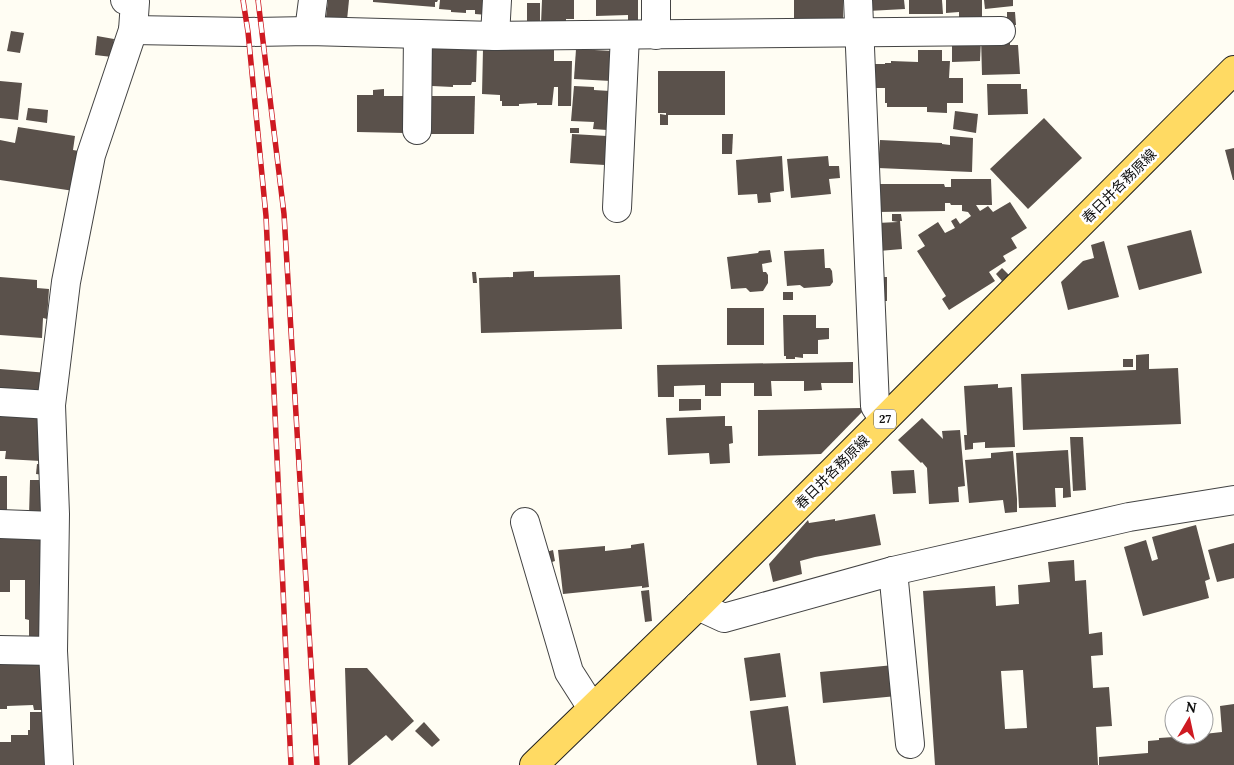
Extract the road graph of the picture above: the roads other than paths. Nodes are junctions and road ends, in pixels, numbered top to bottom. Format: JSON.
{"nodes":[{"id":1,"x":125,"y":0,"type":"edge"},
{"id":2,"x":313,"y":0,"type":"edge"},
{"id":3,"x":497,"y":0,"type":"edge"},
{"id":4,"x":656,"y":0,"type":"edge"},
{"id":5,"x":858,"y":0,"type":"edge"},
{"id":6,"x":133,"y":30,"type":"junction"},
{"id":7,"x":309,"y":31,"type":"junction"},
{"id":8,"x":1001,"y":31,"type":"dead end"},
{"id":9,"x":860,"y":33,"type":"junction"},
{"id":10,"x":418,"y":34,"type":"junction"},
{"id":11,"x":625,"y":35,"type":"junction"},
{"id":12,"x":656,"y":35,"type":"junction"},
{"id":13,"x":495,"y":36,"type":"junction"},
{"id":14,"x":1234,"y":70,"type":"edge"},
{"id":15,"x":417,"y":130,"type":"dead end"},
{"id":16,"x":617,"y":208,"type":"dead end"},
{"id":17,"x":0,"y":402,"type":"edge"},
{"id":18,"x":51,"y":405,"type":"junction"},
{"id":19,"x":884,"y":420,"type":"junction"},
{"id":20,"x":1234,"y":500,"type":"edge"},
{"id":21,"x":525,"y":522,"type":"dead end"},
{"id":22,"x":0,"y":524,"type":"edge"},
{"id":23,"x":54,"y":526,"type":"junction"},
{"id":24,"x":894,"y":571,"type":"junction"},
{"id":25,"x":698,"y":606,"type":"junction"},
{"id":26,"x":0,"y":650,"type":"edge"},
{"id":27,"x":53,"y":651,"type":"junction"},
{"id":28,"x":592,"y":708,"type":"junction"},
{"id":29,"x":910,"y":744,"type":"dead end"},
{"id":30,"x":59,"y":765,"type":"edge"},
{"id":31,"x":534,"y":765,"type":"edge"}],
"edges":[{"from":1,"to":6,"type":"street"},
{"from":2,"to":7,"type":"street"},
{"from":3,"to":13,"type":"street"},
{"from":4,"to":12,"type":"street"},
{"from":5,"to":9,"type":"street"},
{"from":6,"to":7,"type":"street"},
{"from":6,"to":18,"type":"street"},
{"from":7,"to":10,"type":"street"},
{"from":8,"to":9,"type":"street"},
{"from":9,"to":12,"type":"street"},
{"from":9,"to":19,"type":"street"},
{"from":10,"to":13,"type":"street"},
{"from":10,"to":15,"type":"street"},
{"from":11,"to":12,"type":"street"},
{"from":11,"to":13,"type":"street"},
{"from":11,"to":16,"type":"street"},
{"from":14,"to":19,"type":"main road","name":"春日井各務原線","number":"27"},
{"from":17,"to":18,"type":"street"},
{"from":18,"to":23,"type":"street"},
{"from":19,"to":25,"type":"main road","name":"春日井各務原線","number":"27"},
{"from":20,"to":24,"type":"street"},
{"from":21,"to":28,"type":"street"},
{"from":22,"to":23,"type":"street"},
{"from":23,"to":27,"type":"street"},
{"from":24,"to":25,"type":"street"},
{"from":24,"to":29,"type":"street"},
{"from":25,"to":28,"type":"main road","name":"春日井各務原線","number":"27"},
{"from":26,"to":27,"type":"street"},
{"from":27,"to":30,"type":"street"},
{"from":28,"to":31,"type":"main road","name":"春日井各務原線","number":"27"}]}
